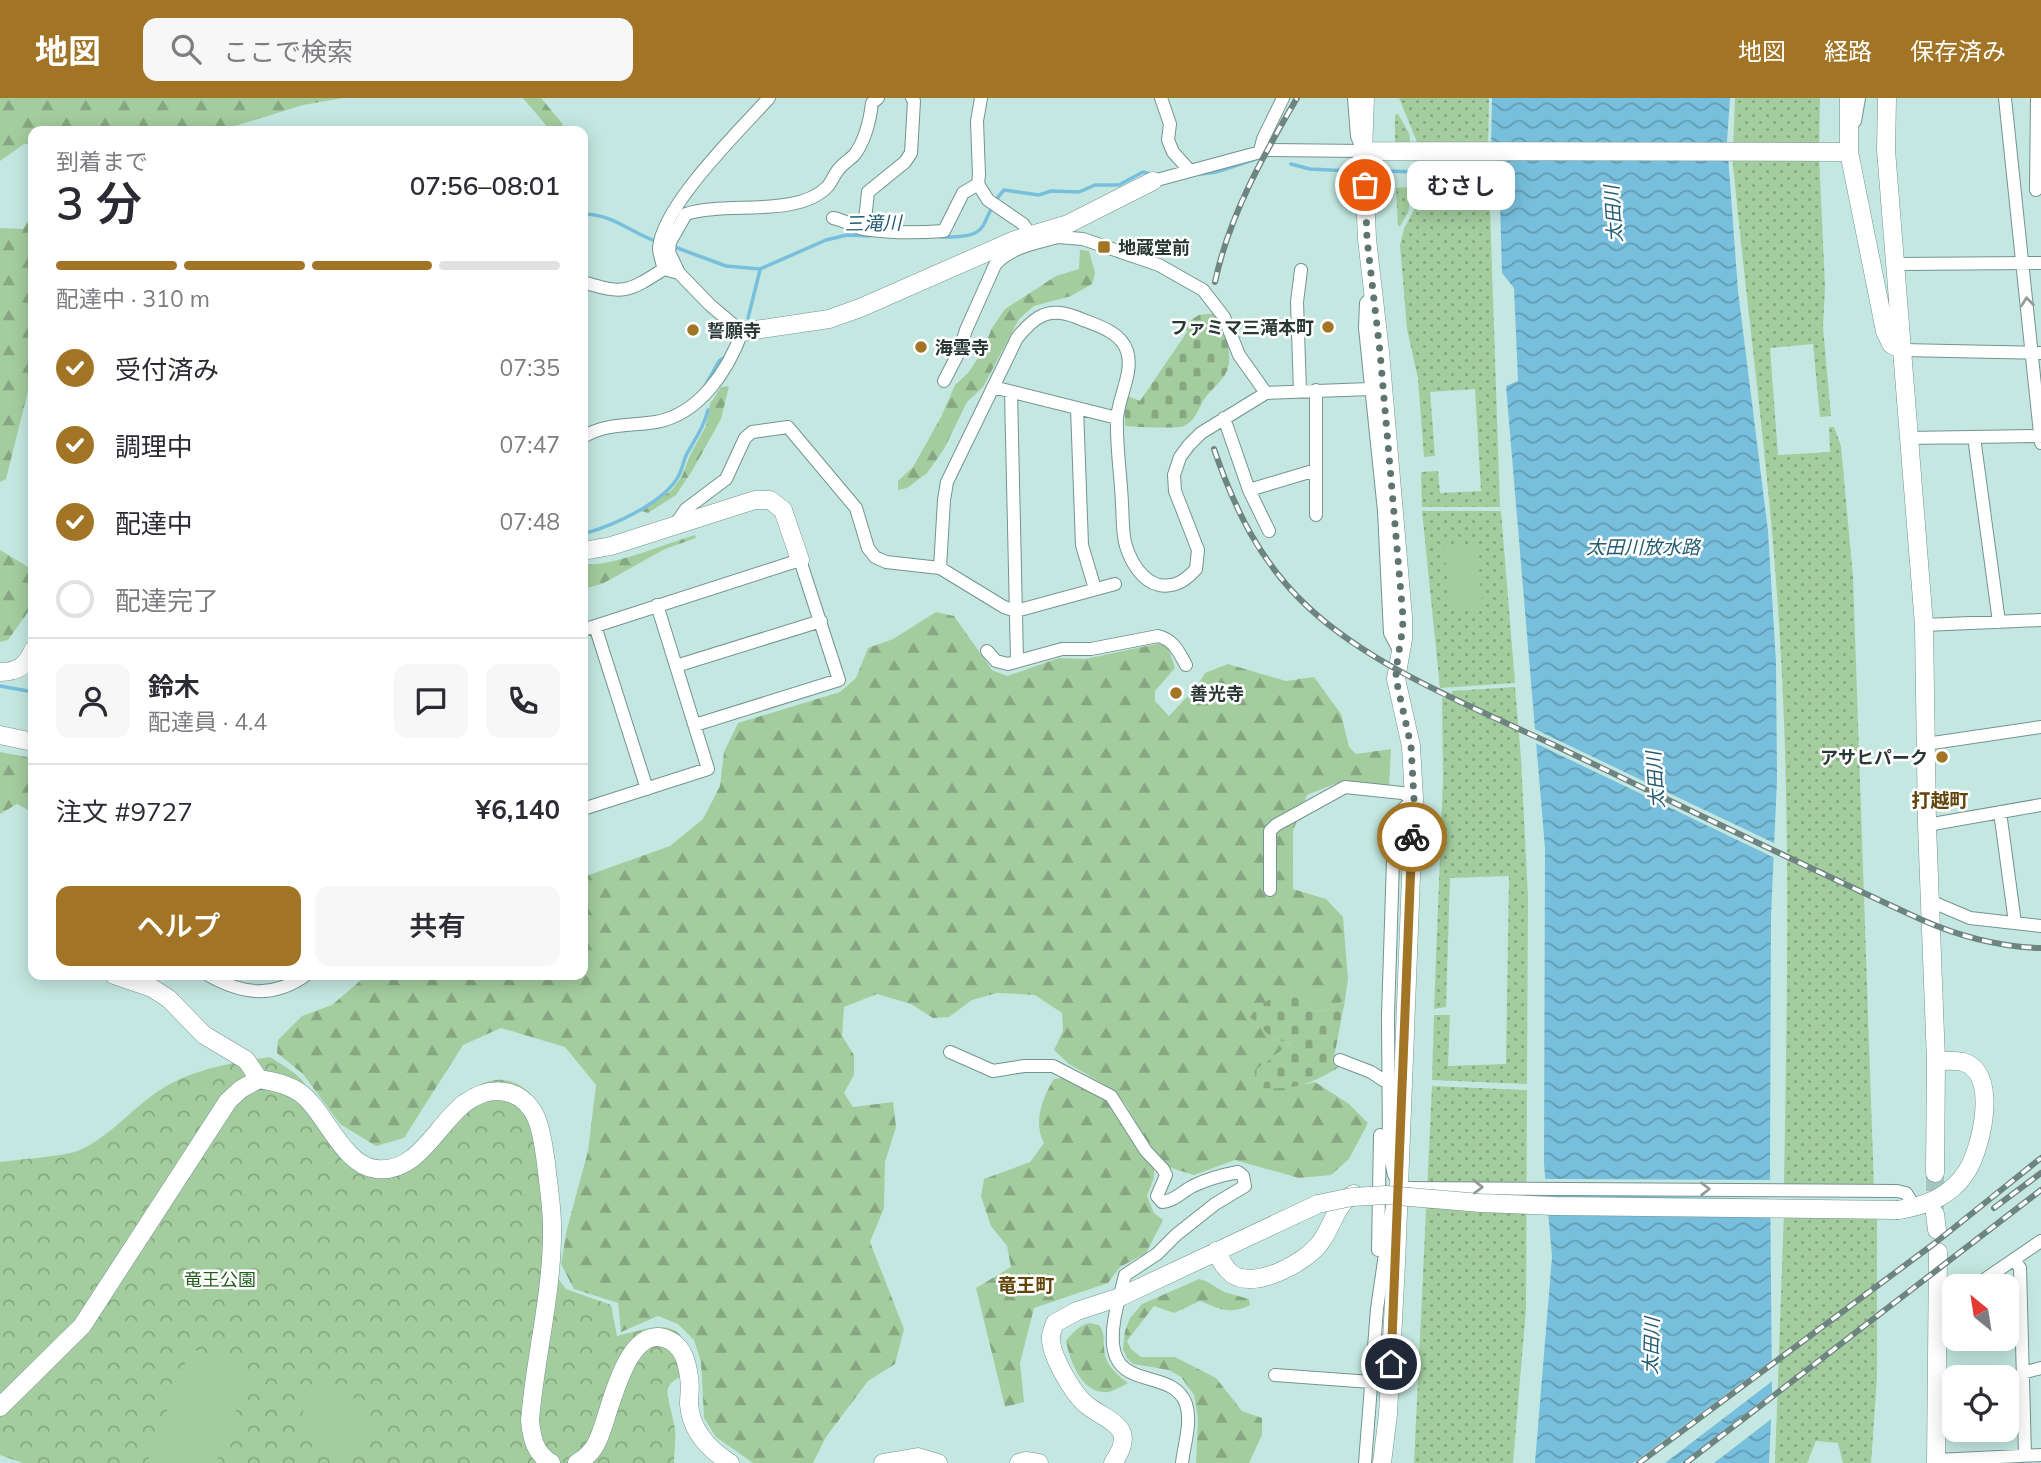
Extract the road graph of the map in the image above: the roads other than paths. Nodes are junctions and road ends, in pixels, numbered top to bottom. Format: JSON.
{"nodes":[{"id":1,"x":769,"y":98,"type":"edge"},
{"id":2,"x":878,"y":98,"type":"edge"},
{"id":3,"x":912,"y":98,"type":"edge"},
{"id":4,"x":981,"y":98,"type":"edge"},
{"id":5,"x":1161,"y":98,"type":"edge"},
{"id":6,"x":1283,"y":98,"type":"edge"},
{"id":7,"x":1354,"y":98,"type":"edge"},
{"id":8,"x":1365,"y":98,"type":"edge"},
{"id":9,"x":1849,"y":98,"type":"edge"},
{"id":10,"x":1859,"y":98,"type":"edge"},
{"id":11,"x":1887,"y":98,"type":"edge"},
{"id":12,"x":2005,"y":98,"type":"edge"},
{"id":13,"x":2037,"y":98,"type":"edge"},
{"id":14,"x":1260,"y":151,"type":"junction"},
{"id":15,"x":1370,"y":151,"type":"junction"},
{"id":16,"x":1844,"y":152,"type":"junction"},
{"id":17,"x":1190,"y":171,"type":"junction"},
{"id":18,"x":1153,"y":181,"type":"joint"},
{"id":19,"x":978,"y":184,"type":"junction"},
{"id":20,"x":2038,"y":190,"type":"edge"},
{"id":21,"x":2014,"y":192,"type":"junction"},
{"id":22,"x":833,"y":218,"type":"dead end"},
{"id":23,"x":864,"y":229,"type":"junction"},
{"id":24,"x":1056,"y":232,"type":"junction"},
{"id":25,"x":1031,"y":235,"type":"junction"},
{"id":26,"x":2022,"y":263,"type":"junction"},
{"id":27,"x":2041,"y":263,"type":"edge"},
{"id":28,"x":1896,"y":264,"type":"junction"},
{"id":29,"x":664,"y":269,"type":"junction"},
{"id":30,"x":1301,"y":270,"type":"dead end"},
{"id":31,"x":679,"y":273,"type":"junction"},
{"id":32,"x":588,"y":284,"type":"edge"},
{"id":33,"x":1372,"y":297,"type":"junction"},
{"id":34,"x":742,"y":332,"type":"junction"},
{"id":35,"x":1902,"y":350,"type":"junction"},
{"id":36,"x":2036,"y":353,"type":"edge"},
{"id":37,"x":944,"y":381,"type":"dead end"},
{"id":38,"x":993,"y":387,"type":"junction"},
{"id":39,"x":1370,"y":389,"type":"junction"},
{"id":40,"x":1316,"y":390,"type":"junction"},
{"id":41,"x":1300,"y":391,"type":"junction"},
{"id":42,"x":1011,"y":392,"type":"junction"},
{"id":43,"x":1266,"y":393,"type":"junction"},
{"id":44,"x":1077,"y":408,"type":"junction"},
{"id":45,"x":1117,"y":418,"type":"junction"},
{"id":46,"x":1224,"y":418,"type":"junction"},
{"id":47,"x":588,"y":434,"type":"edge"},
{"id":48,"x":2041,"y":436,"type":"edge"},
{"id":49,"x":1974,"y":437,"type":"junction"},
{"id":50,"x":1908,"y":438,"type":"junction"},
{"id":51,"x":2041,"y":443,"type":"edge"},
{"id":52,"x":1384,"y":459,"type":"junction"},
{"id":53,"x":1316,"y":470,"type":"junction"},
{"id":54,"x":1249,"y":490,"type":"junction"},
{"id":55,"x":1316,"y":515,"type":"dead end"},
{"id":56,"x":675,"y":525,"type":"junction"},
{"id":57,"x":1269,"y":531,"type":"dead end"},
{"id":58,"x":588,"y":550,"type":"edge"},
{"id":59,"x":800,"y":560,"type":"junction"},
{"id":60,"x":940,"y":568,"type":"junction"},
{"id":61,"x":1115,"y":584,"type":"dead end"},
{"id":62,"x":1095,"y":589,"type":"junction"},
{"id":63,"x":657,"y":605,"type":"junction"},
{"id":64,"x":1016,"y":611,"type":"junction"},
{"id":65,"x":2041,"y":620,"type":"edge"},
{"id":66,"x":821,"y":621,"type":"junction"},
{"id":67,"x":1999,"y":622,"type":"junction"},
{"id":68,"x":1924,"y":625,"type":"junction"},
{"id":69,"x":589,"y":628,"type":"edge"},
{"id":70,"x":987,"y":651,"type":"dead end"},
{"id":71,"x":28,"y":659,"type":"edge"},
{"id":72,"x":1017,"y":660,"type":"junction"},
{"id":73,"x":1186,"y":665,"type":"dead end"},
{"id":74,"x":676,"y":666,"type":"junction"},
{"id":75,"x":0,"y":672,"type":"edge"},
{"id":76,"x":695,"y":725,"type":"junction"},
{"id":77,"x":2041,"y":727,"type":"edge"},
{"id":78,"x":0,"y":735,"type":"edge"},
{"id":79,"x":28,"y":741,"type":"edge"},
{"id":80,"x":1926,"y":744,"type":"junction"},
{"id":81,"x":647,"y":789,"type":"junction"},
{"id":82,"x":1414,"y":799,"type":"junction"},
{"id":83,"x":588,"y":805,"type":"edge"},
{"id":84,"x":2041,"y":805,"type":"edge"},
{"id":85,"x":2000,"y":812,"type":"junction"},
{"id":86,"x":1927,"y":825,"type":"junction"},
{"id":87,"x":1270,"y":890,"type":"dead end"},
{"id":88,"x":1930,"y":901,"type":"junction"},
{"id":89,"x":2015,"y":923,"type":"junction"},
{"id":90,"x":2041,"y":926,"type":"edge"},
{"id":91,"x":129,"y":980,"type":"edge"},
{"id":92,"x":227,"y":980,"type":"edge"},
{"id":93,"x":297,"y":980,"type":"edge"},
{"id":94,"x":1388,"y":1015,"type":"junction"},
{"id":95,"x":950,"y":1052,"type":"dead end"},
{"id":96,"x":1340,"y":1060,"type":"dead end"},
{"id":97,"x":1936,"y":1061,"type":"junction"},
{"id":98,"x":259,"y":1079,"type":"junction"},
{"id":99,"x":1383,"y":1080,"type":"junction"},
{"id":100,"x":1935,"y":1173,"type":"tunnel mouth"},
{"id":101,"x":1391,"y":1189,"type":"junction"},
{"id":102,"x":1906,"y":1208,"type":"junction"},
{"id":103,"x":2041,"y":1241,"type":"edge"},
{"id":104,"x":1216,"y":1251,"type":"junction"},
{"id":105,"x":1938,"y":1252,"type":"dead end"},
{"id":106,"x":2014,"y":1260,"type":"junction"},
{"id":107,"x":1993,"y":1274,"type":"edge"},
{"id":108,"x":1120,"y":1297,"type":"junction"},
{"id":109,"x":1942,"y":1305,"type":"edge"},
{"id":110,"x":1936,"y":1306,"type":"junction"},
{"id":111,"x":1377,"y":1310,"type":"junction"},
{"id":112,"x":2041,"y":1368,"type":"edge"},
{"id":113,"x":2022,"y":1373,"type":"junction"},
{"id":114,"x":1275,"y":1375,"type":"dead end"},
{"id":115,"x":1371,"y":1382,"type":"junction"},
{"id":116,"x":0,"y":1407,"type":"edge"},
{"id":117,"x":2025,"y":1455,"type":"junction"},
{"id":118,"x":2041,"y":1455,"type":"edge"},
{"id":119,"x":1936,"y":1462,"type":"edge"},
{"id":120,"x":551,"y":1463,"type":"edge"},
{"id":121,"x":577,"y":1463,"type":"edge"},
{"id":122,"x":730,"y":1463,"type":"edge"},
{"id":123,"x":883,"y":1463,"type":"edge"},
{"id":124,"x":938,"y":1463,"type":"edge"},
{"id":125,"x":1019,"y":1463,"type":"edge"},
{"id":126,"x":1039,"y":1463,"type":"edge"},
{"id":127,"x":1113,"y":1463,"type":"edge"},
{"id":128,"x":1182,"y":1463,"type":"edge"},
{"id":129,"x":1365,"y":1463,"type":"edge"},
{"id":130,"x":1382,"y":1463,"type":"edge"}],
"edges":[{"from":1,"to":29,"type":"street"},
{"from":2,"to":31,"type":"street"},
{"from":3,"to":23,"type":"street"},
{"from":4,"to":19,"type":"street"},
{"from":5,"to":17,"type":"street"},
{"from":6,"to":14,"type":"street"},
{"from":7,"to":15,"type":"street"},
{"from":8,"to":15,"type":"street"},
{"from":9,"to":16,"type":"street"},
{"from":10,"to":16,"type":"street"},
{"from":11,"to":28,"type":"street"},
{"from":12,"to":21,"type":"street"},
{"from":13,"to":20,"type":"street"},
{"from":14,"to":15,"type":"street"},
{"from":14,"to":17,"type":"street"},
{"from":15,"to":16,"type":"street"},
{"from":15,"to":33,"type":"street"},
{"from":16,"to":35,"type":"street"},
{"from":17,"to":18,"type":"street"},
{"from":18,"to":24,"type":"street"},
{"from":19,"to":23,"type":"street"},
{"from":19,"to":25,"type":"street"},
{"from":20,"to":21,"type":"street"},
{"from":21,"to":26,"type":"street"},
{"from":22,"to":23,"type":"street"},
{"from":24,"to":25,"type":"street"},
{"from":24,"to":37,"type":"street"},
{"from":24,"to":43,"type":"street"},
{"from":25,"to":34,"type":"street"},
{"from":26,"to":27,"type":"street"},
{"from":26,"to":28,"type":"street"},
{"from":36,"to":26,"type":"street","one_way":true},
{"from":28,"to":35,"type":"street"},
{"from":29,"to":31,"type":"street"},
{"from":29,"to":32,"type":"street"},
{"from":30,"to":41,"type":"street"},
{"from":31,"to":34,"type":"street"},
{"from":33,"to":39,"type":"street"},
{"from":33,"to":52,"type":"street"},
{"from":34,"to":47,"type":"street"},
{"from":35,"to":36,"type":"street"},
{"from":35,"to":50,"type":"street"},
{"from":36,"to":48,"type":"street"},
{"from":38,"to":42,"type":"street"},
{"from":38,"to":45,"type":"street"},
{"from":38,"to":60,"type":"street"},
{"from":39,"to":40,"type":"street"},
{"from":39,"to":52,"type":"street"},
{"from":40,"to":41,"type":"street"},
{"from":40,"to":53,"type":"street"},
{"from":41,"to":43,"type":"street"},
{"from":42,"to":44,"type":"street"},
{"from":42,"to":64,"type":"street"},
{"from":43,"to":46,"type":"street"},
{"from":44,"to":45,"type":"street"},
{"from":44,"to":62,"type":"street"},
{"from":45,"to":46,"type":"street"},
{"from":46,"to":54,"type":"street"},
{"from":48,"to":49,"type":"street"},
{"from":48,"to":51,"type":"street"},
{"from":49,"to":50,"type":"street"},
{"from":49,"to":67,"type":"street"},
{"from":50,"to":68,"type":"street"},
{"from":52,"to":82,"type":"street"},
{"from":53,"to":54,"type":"street"},
{"from":53,"to":55,"type":"street"},
{"from":54,"to":57,"type":"street"},
{"from":56,"to":58,"type":"street"},
{"from":56,"to":59,"type":"street"},
{"from":56,"to":60,"type":"street"},
{"from":59,"to":63,"type":"street"},
{"from":59,"to":66,"type":"street"},
{"from":60,"to":64,"type":"street"},
{"from":61,"to":62,"type":"street"},
{"from":62,"to":64,"type":"street"},
{"from":63,"to":69,"type":"street"},
{"from":63,"to":74,"type":"street"},
{"from":64,"to":72,"type":"street"},
{"from":65,"to":67,"type":"street"},
{"from":66,"to":74,"type":"street"},
{"from":66,"to":76,"type":"street"},
{"from":67,"to":68,"type":"street"},
{"from":68,"to":80,"type":"street"},
{"from":69,"to":81,"type":"street"},
{"from":70,"to":72,"type":"street"},
{"from":71,"to":75,"type":"street"},
{"from":72,"to":73,"type":"street"},
{"from":74,"to":76,"type":"street"},
{"from":76,"to":81,"type":"street"},
{"from":77,"to":80,"type":"street"},
{"from":78,"to":79,"type":"street"},
{"from":80,"to":86,"type":"street"},
{"from":81,"to":83,"type":"street"},
{"from":82,"to":87,"type":"street"},
{"from":82,"to":94,"type":"street"},
{"from":82,"to":101,"type":"street"},
{"from":84,"to":85,"type":"street"},
{"from":85,"to":86,"type":"street"},
{"from":85,"to":89,"type":"street"},
{"from":86,"to":88,"type":"street"},
{"from":88,"to":89,"type":"street"},
{"from":88,"to":97,"type":"street"},
{"from":89,"to":90,"type":"street"},
{"from":91,"to":98,"type":"street"},
{"from":92,"to":93,"type":"street"},
{"from":94,"to":99,"type":"street"},
{"from":94,"to":101,"type":"street"},
{"from":95,"to":108,"type":"street"},
{"from":96,"to":99,"type":"street"},
{"from":97,"to":100,"type":"street"},
{"from":97,"to":102,"type":"street"},
{"from":98,"to":116,"type":"street"},
{"from":98,"to":120,"type":"street"},
{"from":99,"to":111,"type":"street"},
{"from":101,"to":102,"type":"street","one_way":true},
{"from":101,"to":104,"type":"street"},
{"from":101,"to":111,"type":"street"},
{"from":101,"to":130,"type":"street"},
{"from":102,"to":104,"type":"street","bridge":true},
{"from":103,"to":106,"type":"street"},
{"from":104,"to":108,"type":"street"},
{"from":105,"to":110,"type":"street"},
{"from":106,"to":107,"type":"street"},
{"from":106,"to":113,"type":"street"},
{"from":108,"to":127,"type":"street"},
{"from":108,"to":128,"type":"street"},
{"from":109,"to":110,"type":"street"},
{"from":110,"to":119,"type":"street"},
{"from":111,"to":115,"type":"street"},
{"from":112,"to":113,"type":"street"},
{"from":113,"to":117,"type":"street"},
{"from":114,"to":115,"type":"street"},
{"from":115,"to":129,"type":"street"},
{"from":117,"to":118,"type":"street"},
{"from":117,"to":119,"type":"street"},
{"from":121,"to":122,"type":"street"},
{"from":123,"to":124,"type":"street"},
{"from":125,"to":126,"type":"street"}]}
